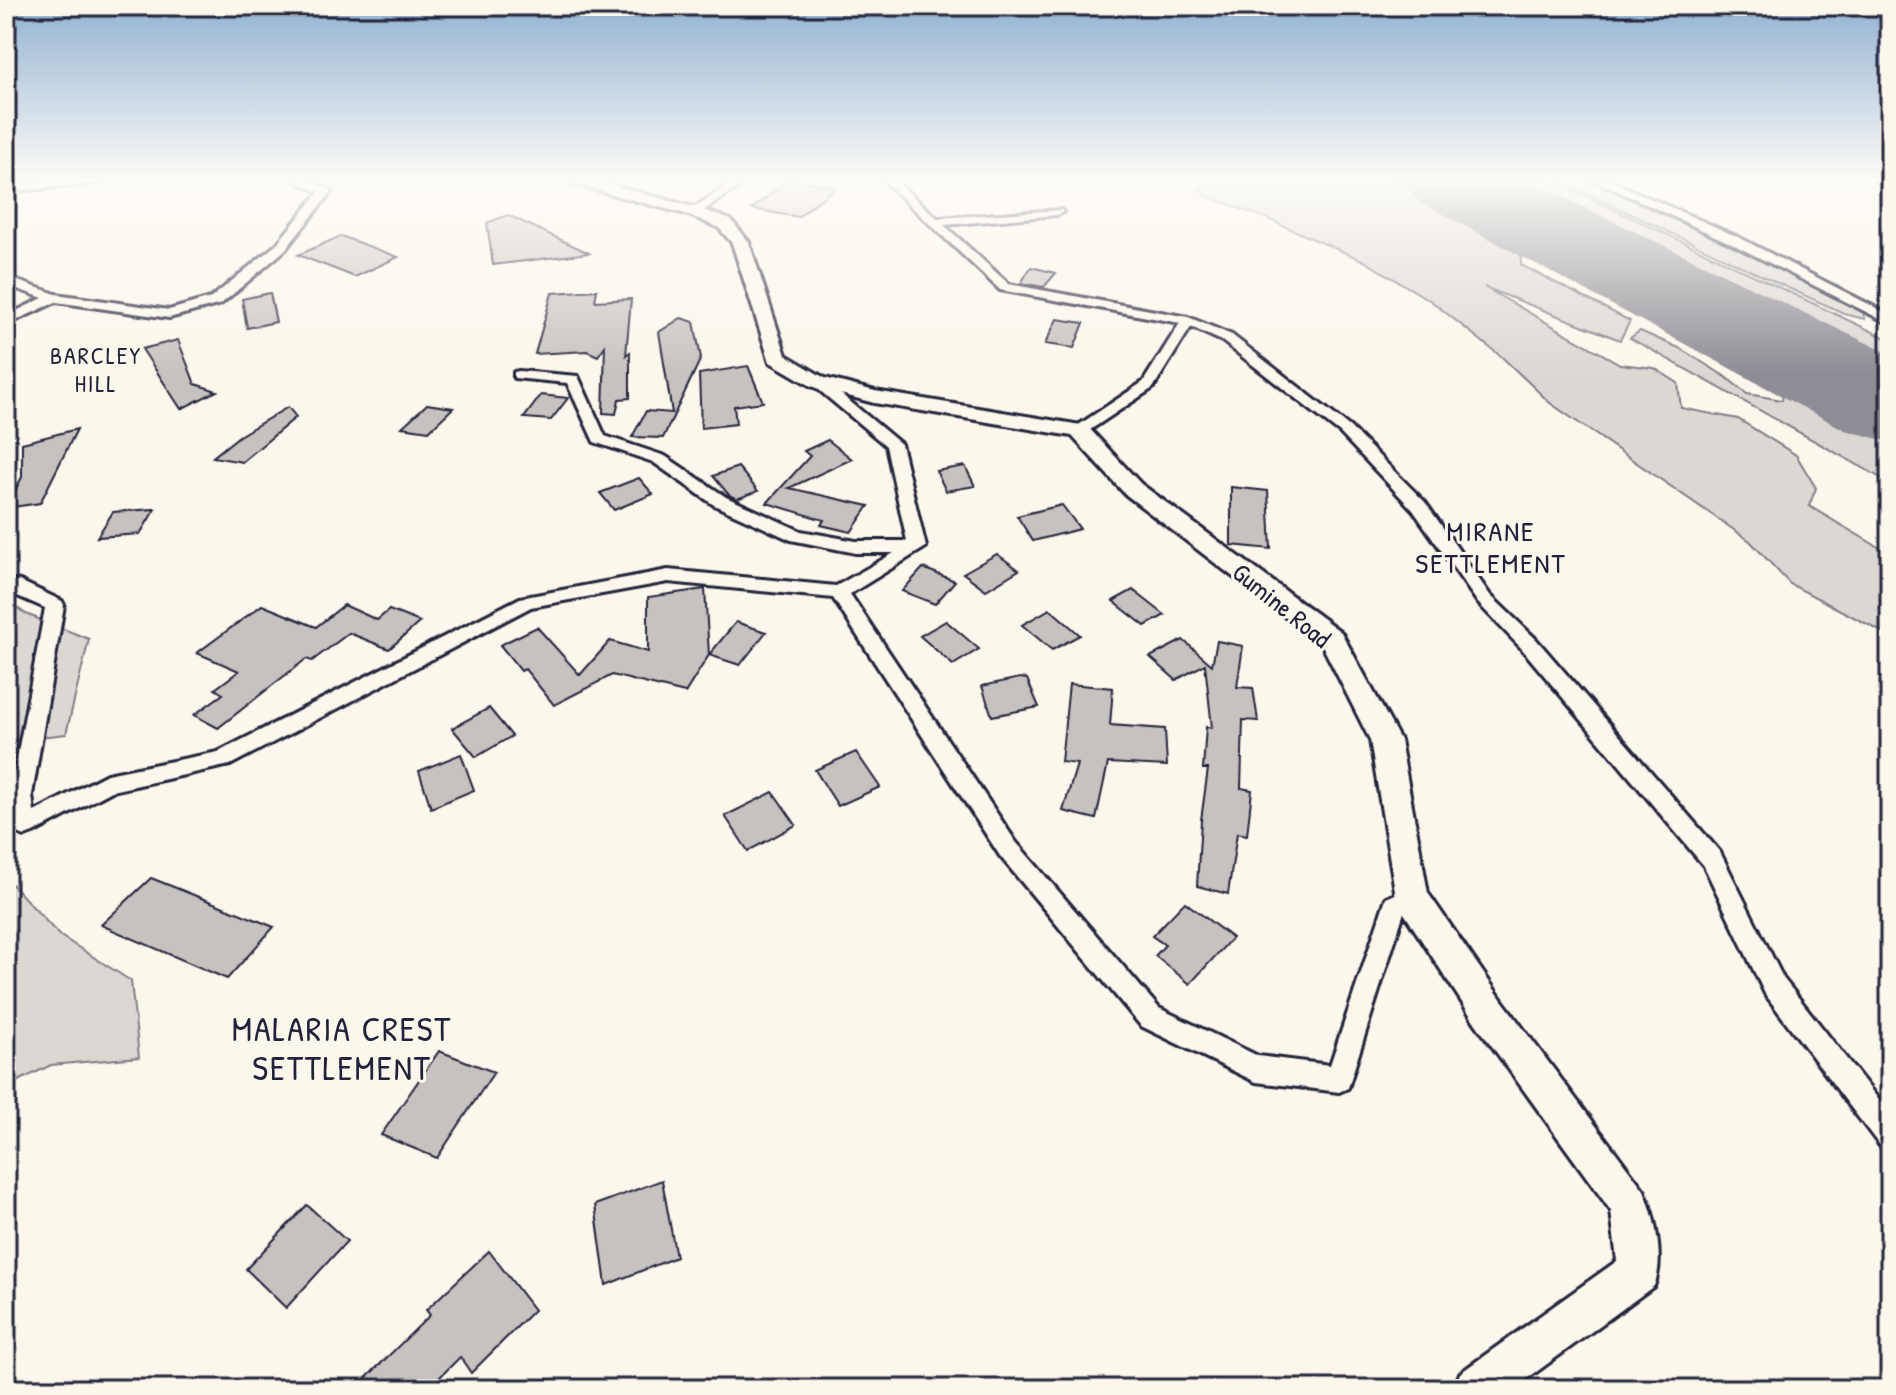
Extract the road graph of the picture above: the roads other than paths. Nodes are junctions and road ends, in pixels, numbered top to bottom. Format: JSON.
{"nodes":[{"id":1,"x":283,"y":245,"type":"edge"},
{"id":2,"x":741,"y":245,"type":"edge"},
{"id":3,"x":959,"y":245,"type":"edge"},
{"id":4,"x":1744,"y":245,"type":"edge"},
{"id":5,"x":6,"y":281,"type":"edge"},
{"id":6,"x":54,"y":298,"type":"junction"},
{"id":7,"x":1890,"y":320,"type":"edge"},
{"id":8,"x":6,"y":321,"type":"edge"},
{"id":9,"x":1188,"y":321,"type":"junction"},
{"id":10,"x":519,"y":375,"type":"dead end"},
{"id":11,"x":818,"y":382,"type":"junction"},
{"id":12,"x":1079,"y":431,"type":"junction"},
{"id":13,"x":917,"y":547,"type":"junction"},
{"id":14,"x":6,"y":585,"type":"edge"},
{"id":15,"x":839,"y":592,"type":"junction"},
{"id":16,"x":1412,"y":897,"type":"junction"},
{"id":17,"x":1890,"y":1136,"type":"edge"},
{"id":18,"x":1476,"y":1389,"type":"edge"}],
"edges":[{"from":1,"to":6,"type":"street"},
{"from":2,"to":11,"type":"main road"},
{"from":3,"to":9,"type":"street"},
{"from":4,"to":7,"type":"street"},
{"from":5,"to":6,"type":"street"},
{"from":6,"to":8,"type":"street"},
{"from":9,"to":12,"type":"street"},
{"from":9,"to":17,"type":"street"},
{"from":10,"to":13,"type":"street"},
{"from":11,"to":12,"type":"main road"},
{"from":11,"to":13,"type":"street"},
{"from":12,"to":16,"type":"main road","name":"Gumine Road"},
{"from":13,"to":15,"type":"street"},
{"from":14,"to":15,"type":"street"},
{"from":15,"to":16,"type":"street"},
{"from":16,"to":18,"type":"main road","name":"Gumine Road"}]}
